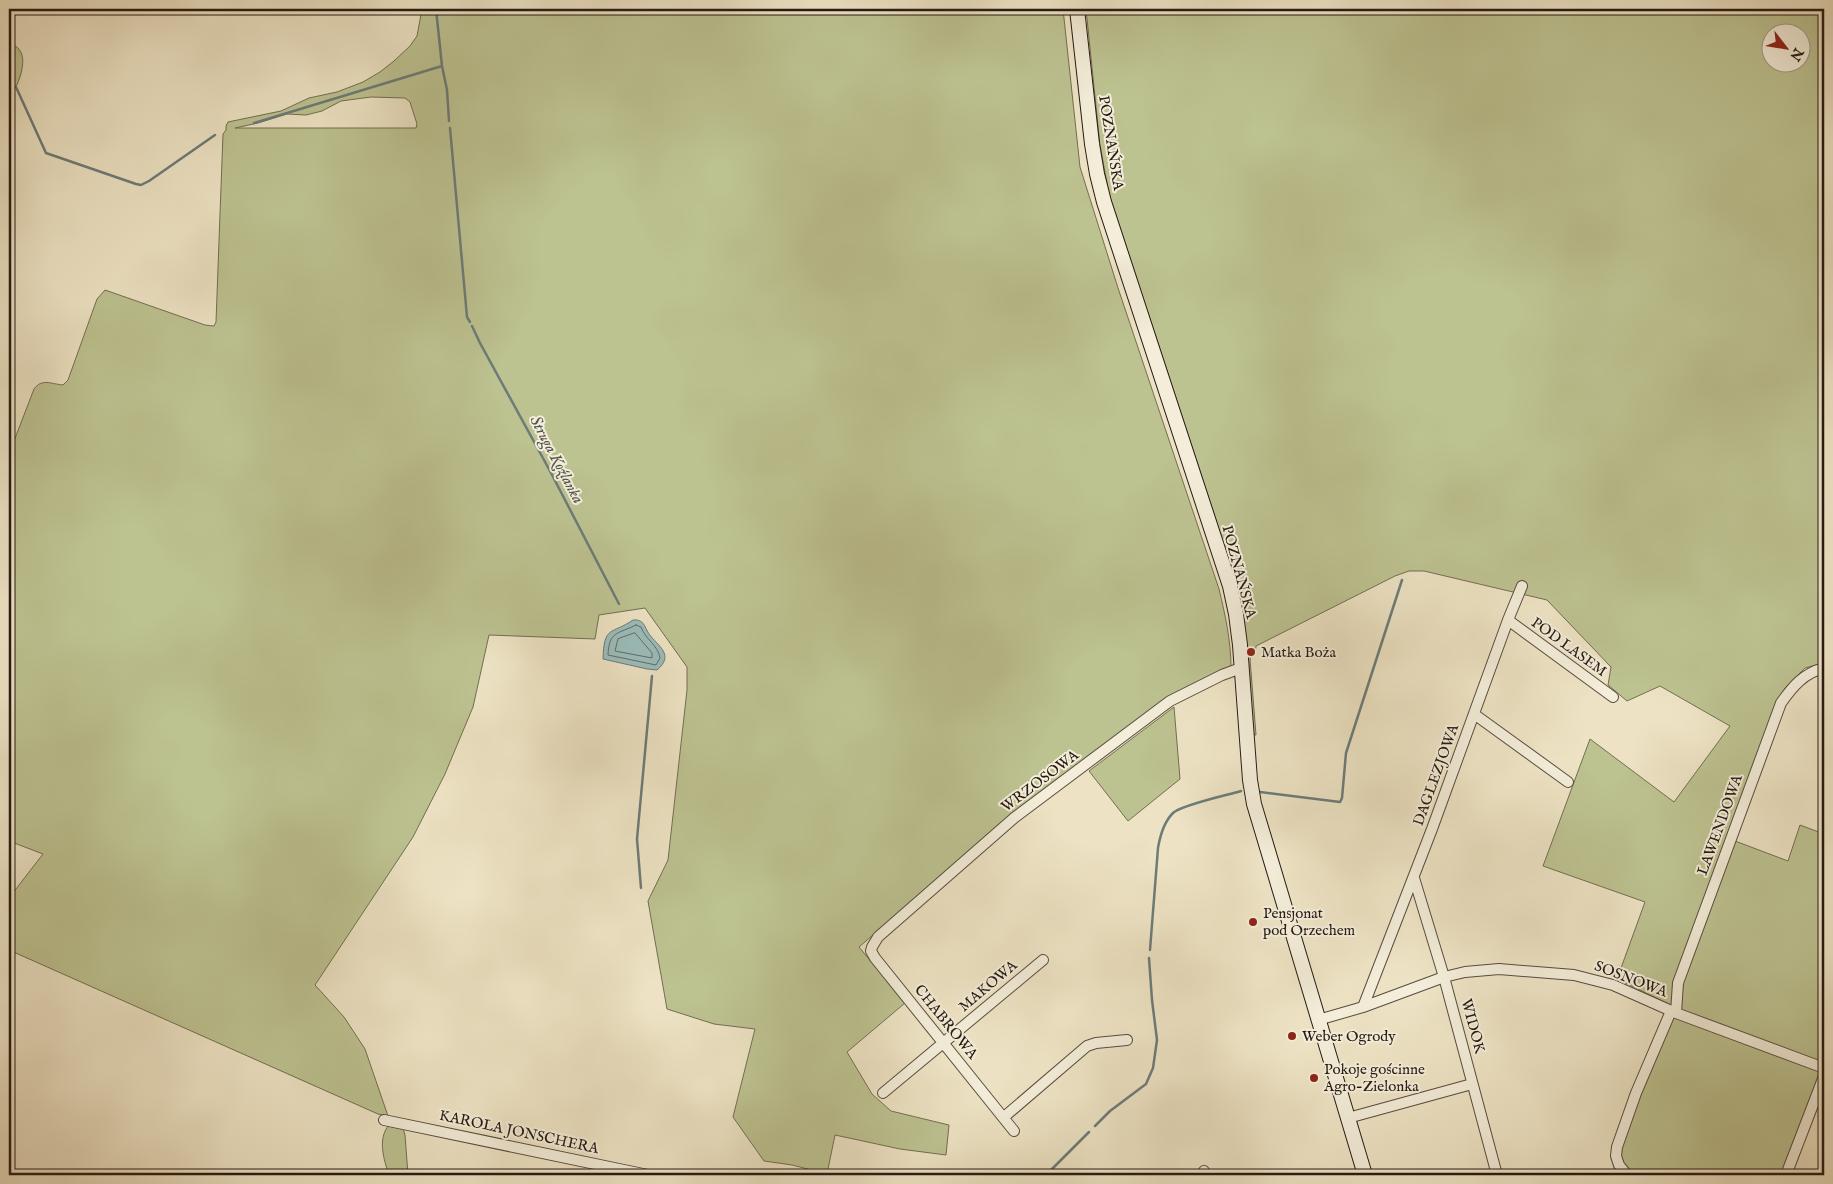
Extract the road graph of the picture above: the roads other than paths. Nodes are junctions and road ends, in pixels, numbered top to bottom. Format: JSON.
{"nodes":[{"id":1,"x":1078,"y":9,"type":"edge"},
{"id":2,"x":1522,"y":586,"type":"dead end"},
{"id":3,"x":1508,"y":620,"type":"junction"},
{"id":4,"x":1241,"y":668,"type":"junction"},
{"id":5,"x":1824,"y":668,"type":"edge"},
{"id":6,"x":1613,"y":697,"type":"dead end"},
{"id":7,"x":1474,"y":714,"type":"junction"},
{"id":8,"x":1568,"y":782,"type":"dead end"},
{"id":9,"x":1414,"y":878,"type":"junction"},
{"id":10,"x":873,"y":943,"type":"joint"},
{"id":11,"x":1043,"y":960,"type":"dead end"},
{"id":12,"x":1444,"y":977,"type":"junction"},
{"id":13,"x":1363,"y":1007,"type":"junction"},
{"id":14,"x":1674,"y":1012,"type":"junction"},
{"id":15,"x":1318,"y":1020,"type":"junction"},
{"id":16,"x":1126,"y":1040,"type":"dead end"},
{"id":17,"x":944,"y":1043,"type":"junction"},
{"id":18,"x":1824,"y":1068,"type":"edge"},
{"id":19,"x":1824,"y":1076,"type":"edge"},
{"id":20,"x":1472,"y":1084,"type":"junction"},
{"id":21,"x":883,"y":1093,"type":"dead end"},
{"id":22,"x":1004,"y":1117,"type":"junction"},
{"id":23,"x":1348,"y":1118,"type":"junction"},
{"id":24,"x":384,"y":1120,"type":"dead end"},
{"id":25,"x":1014,"y":1131,"type":"dead end"},
{"id":26,"x":648,"y":1175,"type":"edge"},
{"id":27,"x":1365,"y":1175,"type":"edge"},
{"id":28,"x":1498,"y":1175,"type":"edge"},
{"id":29,"x":1627,"y":1175,"type":"edge"},
{"id":30,"x":1786,"y":1175,"type":"edge"}],
"edges":[{"from":1,"to":4,"type":"street","name":"POZNAŃSKA"},
{"from":2,"to":3,"type":"street","name":"DAGLEZJOWA"},
{"from":3,"to":6,"type":"street","name":"POD LASEM"},
{"from":3,"to":7,"type":"street","name":"DAGLEZJOWA"},
{"from":4,"to":10,"type":"street","name":"WRZOSOWA"},
{"from":4,"to":15,"type":"street","name":"POZNAŃSKA"},
{"from":5,"to":14,"type":"street","name":"LAWENDOWA"},
{"from":7,"to":8,"type":"street"},
{"from":7,"to":9,"type":"street","name":"DAGLEZJOWA"},
{"from":9,"to":12,"type":"street"},
{"from":9,"to":13,"type":"street","name":"DAGLEZJOWA"},
{"from":10,"to":17,"type":"street","name":"CHABROWA"},
{"from":11,"to":17,"type":"street","name":"MAKOWA"},
{"from":12,"to":13,"type":"street","name":"SOSNOWA"},
{"from":12,"to":14,"type":"street","name":"SOSNOWA"},
{"from":12,"to":20,"type":"street","name":"WIDOK"},
{"from":13,"to":15,"type":"street","name":"SOSNOWA"},
{"from":14,"to":18,"type":"street","name":"SOSNOWA"},
{"from":14,"to":29,"type":"street","name":"LAWENDOWA"},
{"from":15,"to":23,"type":"street","name":"POZNAŃSKA"},
{"from":16,"to":22,"type":"street"},
{"from":17,"to":21,"type":"street","name":"MAKOWA"},
{"from":17,"to":22,"type":"street","name":"CHABROWA"},
{"from":19,"to":30,"type":"street"},
{"from":20,"to":23,"type":"street"},
{"from":20,"to":28,"type":"street","name":"WIDOK"},
{"from":22,"to":25,"type":"street","name":"CHABROWA"},
{"from":23,"to":27,"type":"street","name":"POZNAŃSKA"},
{"from":24,"to":26,"type":"street","name":"KAROLA JONSCHERA"}]}
